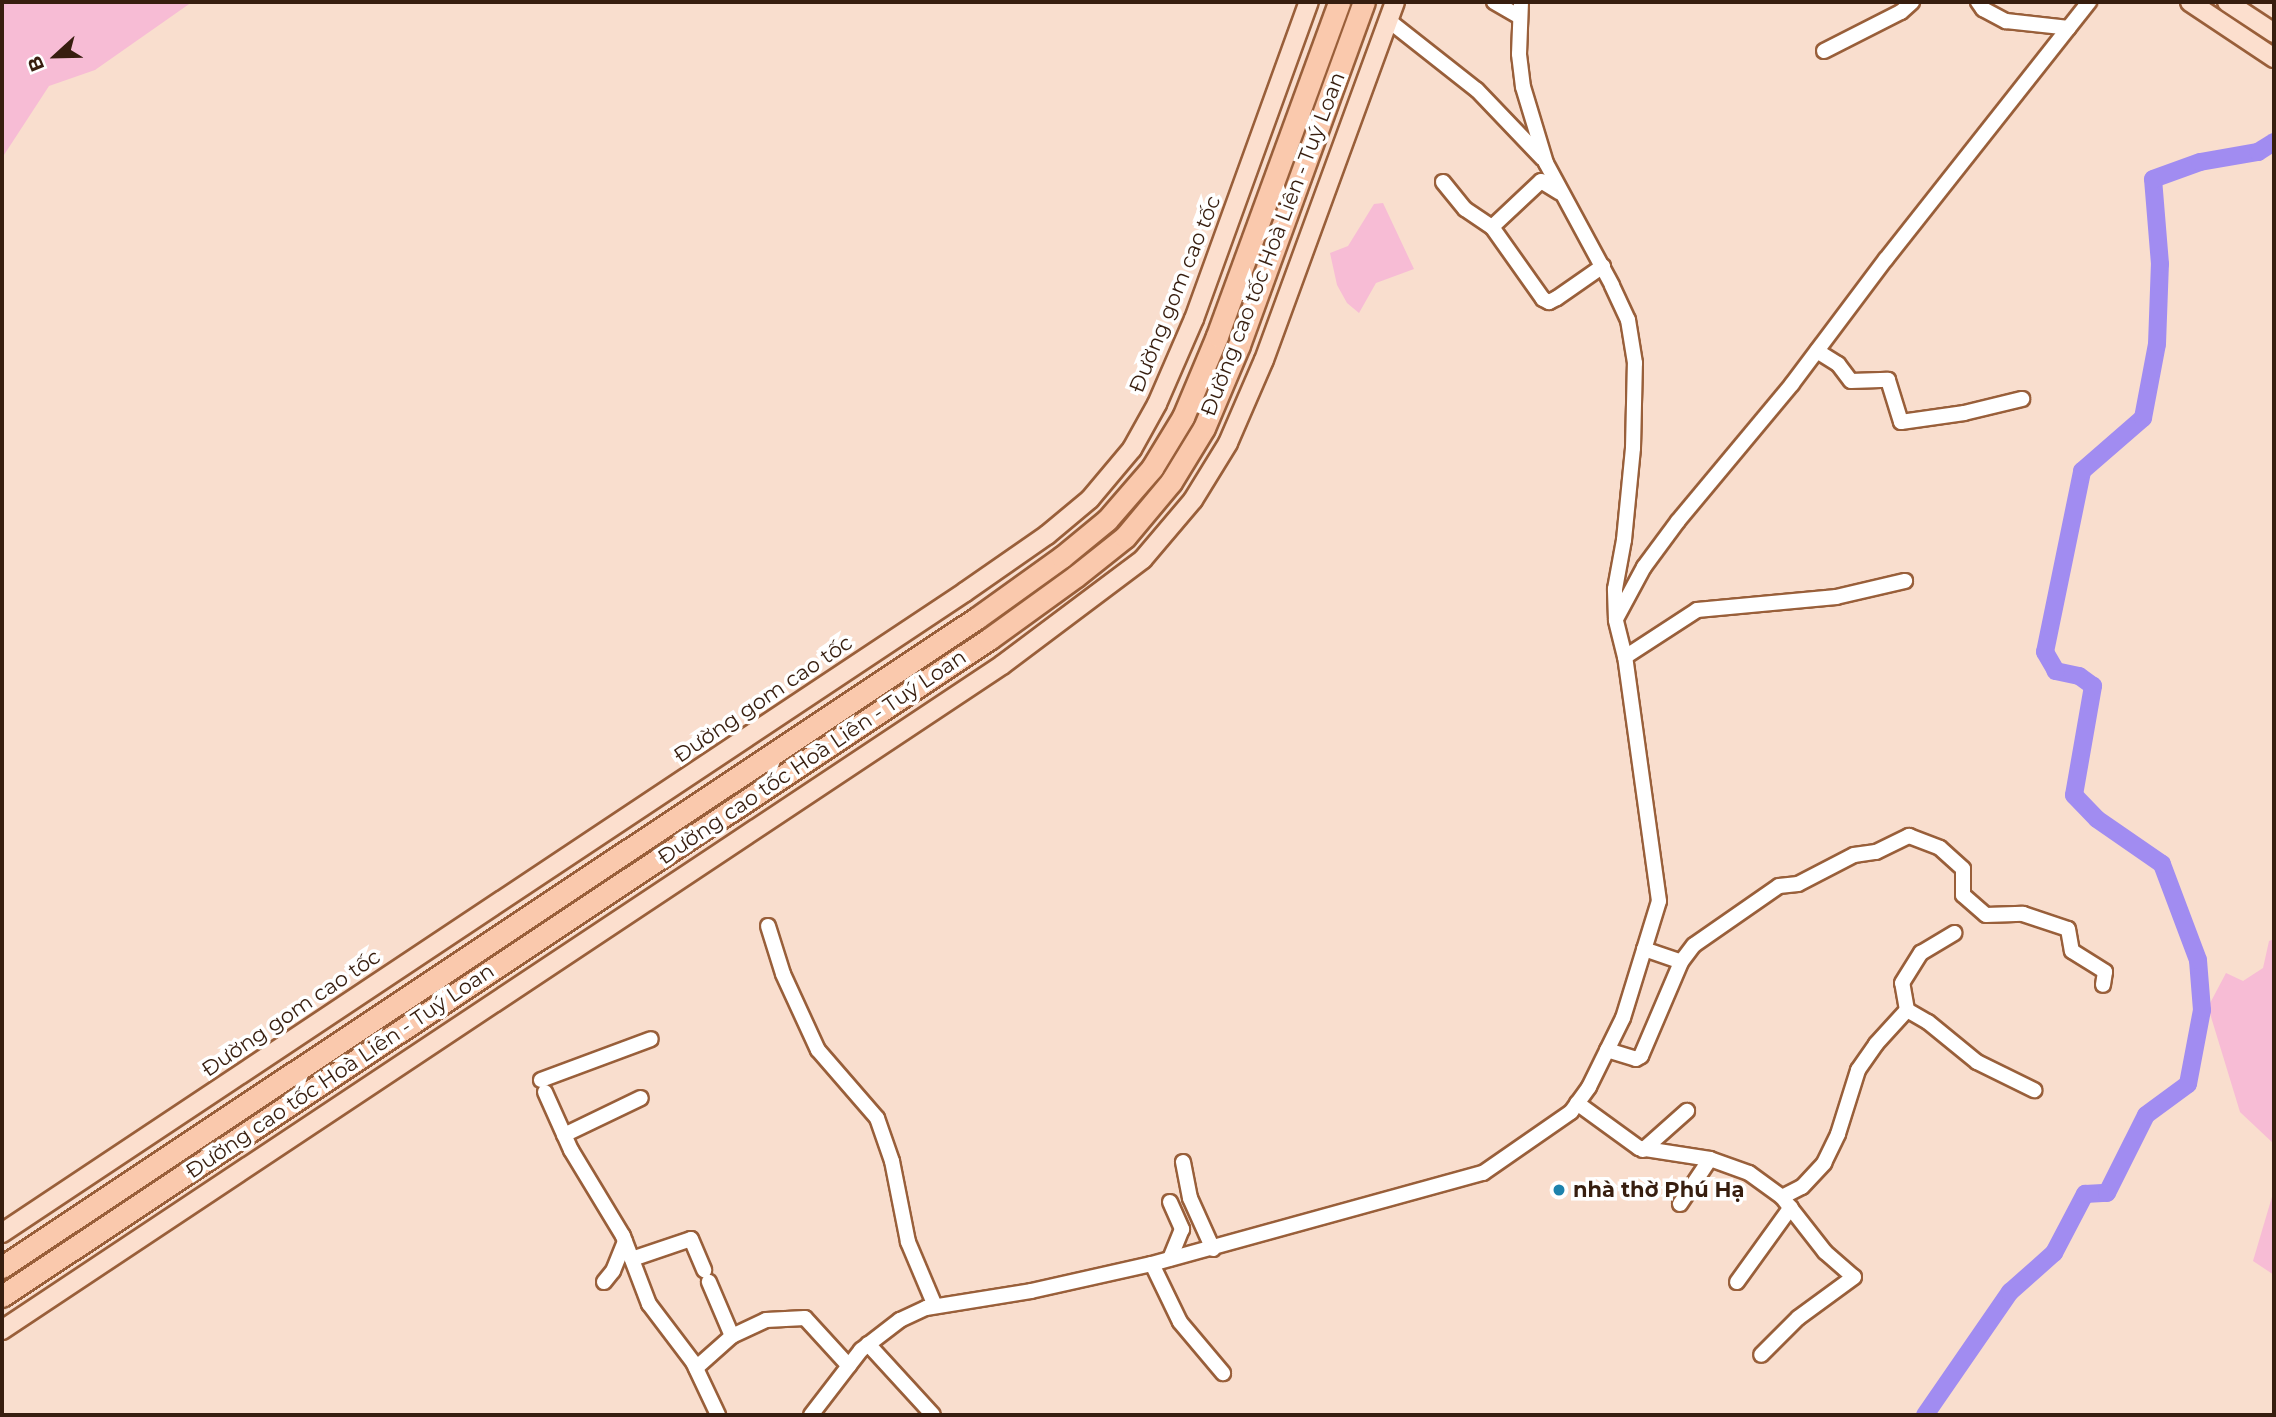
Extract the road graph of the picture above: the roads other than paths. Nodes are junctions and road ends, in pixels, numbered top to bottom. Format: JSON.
{"nodes":[{"id":1,"x":1309,"y":2,"type":"edge"},
{"id":2,"x":1338,"y":2,"type":"edge"},
{"id":3,"x":1364,"y":2,"type":"edge"},
{"id":4,"x":1395,"y":2,"type":"edge"},
{"id":5,"x":1494,"y":2,"type":"edge"},
{"id":6,"x":1521,"y":2,"type":"edge"},
{"id":7,"x":1912,"y":2,"type":"edge"},
{"id":8,"x":1978,"y":2,"type":"edge"},
{"id":9,"x":2090,"y":2,"type":"edge"},
{"id":10,"x":2190,"y":2,"type":"edge"},
{"id":11,"x":2227,"y":2,"type":"edge"},
{"id":12,"x":1520,"y":17,"type":"junction"},
{"id":13,"x":1388,"y":20,"type":"junction"},
{"id":14,"x":2069,"y":28,"type":"junction"},
{"id":15,"x":2274,"y":33,"type":"edge"},
{"id":16,"x":1824,"y":51,"type":"dead end"},
{"id":17,"x":2274,"y":58,"type":"edge"},
{"id":18,"x":1546,"y":163,"type":"junction"},
{"id":19,"x":1443,"y":182,"type":"dead end"},
{"id":20,"x":1566,"y":198,"type":"junction"},
{"id":21,"x":1492,"y":227,"type":"junction"},
{"id":22,"x":1603,"y":266,"type":"junction"},
{"id":23,"x":1817,"y":351,"type":"junction"},
{"id":24,"x":2022,"y":399,"type":"dead end"},
{"id":25,"x":1619,"y":560,"type":"junction"},
{"id":26,"x":1644,"y":567,"type":"junction"},
{"id":27,"x":1905,"y":580,"type":"dead end"},
{"id":28,"x":1616,"y":620,"type":"junction"},
{"id":29,"x":1625,"y":657,"type":"junction"},
{"id":30,"x":768,"y":926,"type":"dead end"},
{"id":31,"x":1954,"y":933,"type":"dead end"},
{"id":32,"x":1644,"y":949,"type":"junction"},
{"id":33,"x":1681,"y":962,"type":"junction"},
{"id":34,"x":2103,"y":985,"type":"dead end"},
{"id":35,"x":1907,"y":1010,"type":"junction"},
{"id":36,"x":651,"y":1040,"type":"dead end"},
{"id":37,"x":1607,"y":1050,"type":"junction"},
{"id":38,"x":2034,"y":1090,"type":"dead end"},
{"id":39,"x":641,"y":1098,"type":"dead end"},
{"id":40,"x":1577,"y":1103,"type":"junction"},
{"id":41,"x":1687,"y":1111,"type":"dead end"},
{"id":42,"x":1839,"y":1130,"type":"junction"},
{"id":43,"x":1823,"y":1131,"type":"dead end"},
{"id":44,"x":564,"y":1135,"type":"junction"},
{"id":45,"x":1643,"y":1150,"type":"junction"},
{"id":46,"x":1710,"y":1159,"type":"junction"},
{"id":47,"x":1183,"y":1162,"type":"dead end"},
{"id":48,"x":1170,"y":1202,"type":"dead end"},
{"id":49,"x":1786,"y":1202,"type":"junction"},
{"id":50,"x":1681,"y":1204,"type":"dead end"},
{"id":51,"x":2,"y":1233,"type":"edge"},
{"id":52,"x":625,"y":1241,"type":"junction"},
{"id":53,"x":1213,"y":1249,"type":"junction"},
{"id":54,"x":632,"y":1259,"type":"junction"},
{"id":55,"x":1170,"y":1259,"type":"junction"},
{"id":56,"x":1152,"y":1264,"type":"junction"},
{"id":57,"x":2,"y":1267,"type":"edge"},
{"id":58,"x":604,"y":1282,"type":"dead end"},
{"id":59,"x":1737,"y":1282,"type":"dead end"},
{"id":60,"x":2,"y":1296,"type":"edge"},
{"id":61,"x":935,"y":1306,"type":"junction"},
{"id":62,"x":2,"y":1330,"type":"edge"},
{"id":63,"x":732,"y":1336,"type":"junction"},
{"id":64,"x":868,"y":1344,"type":"junction"},
{"id":65,"x":1761,"y":1355,"type":"dead end"},
{"id":66,"x":849,"y":1366,"type":"junction"},
{"id":67,"x":696,"y":1368,"type":"junction"},
{"id":68,"x":1223,"y":1373,"type":"dead end"},
{"id":69,"x":718,"y":1415,"type":"edge"},
{"id":70,"x":811,"y":1415,"type":"edge"},
{"id":71,"x":933,"y":1415,"type":"edge"}],
"edges":[{"from":1,"to":51,"type":"main road","name":"Đường gom cao tốc"},
{"from":2,"to":57,"type":"highway","name":"Đường cao tốc Hoà Liên - Tuý Loan"},
{"from":3,"to":60,"type":"highway","name":"Đường cao tốc Hoà Liên - Tuý Loan"},
{"from":4,"to":13,"type":"main road"},
{"from":5,"to":12,"type":"street"},
{"from":6,"to":12,"type":"street"},
{"from":7,"to":16,"type":"street"},
{"from":8,"to":14,"type":"street"},
{"from":9,"to":14,"type":"street"},
{"from":10,"to":17,"type":"main road"},
{"from":11,"to":15,"type":"main road"},
{"from":12,"to":18,"type":"street"},
{"from":13,"to":18,"type":"street"},
{"from":13,"to":62,"type":"main road"},
{"from":14,"to":23,"type":"street"},
{"from":18,"to":20,"type":"street"},
{"from":19,"to":21,"type":"street"},
{"from":20,"to":21,"type":"street"},
{"from":20,"to":22,"type":"street"},
{"from":21,"to":22,"type":"street"},
{"from":22,"to":25,"type":"street"},
{"from":23,"to":24,"type":"street"},
{"from":23,"to":26,"type":"street"},
{"from":25,"to":26,"type":"street"},
{"from":25,"to":28,"type":"street"},
{"from":26,"to":28,"type":"street"},
{"from":27,"to":29,"type":"street"},
{"from":28,"to":29,"type":"street"},
{"from":29,"to":32,"type":"street"},
{"from":30,"to":61,"type":"street"},
{"from":31,"to":35,"type":"street"},
{"from":32,"to":33,"type":"street"},
{"from":32,"to":37,"type":"street"},
{"from":33,"to":34,"type":"street"},
{"from":33,"to":37,"type":"street"},
{"from":35,"to":38,"type":"street"},
{"from":35,"to":42,"type":"street"},
{"from":36,"to":44,"type":"street"},
{"from":37,"to":40,"type":"street"},
{"from":39,"to":44,"type":"street"},
{"from":40,"to":45,"type":"street"},
{"from":40,"to":53,"type":"street"},
{"from":41,"to":45,"type":"street"},
{"from":42,"to":43,"type":"street"},
{"from":42,"to":49,"type":"street"},
{"from":44,"to":52,"type":"street"},
{"from":45,"to":46,"type":"street"},
{"from":46,"to":49,"type":"street"},
{"from":46,"to":50,"type":"street"},
{"from":47,"to":53,"type":"street"},
{"from":48,"to":55,"type":"street"},
{"from":49,"to":59,"type":"street"},
{"from":49,"to":65,"type":"street"},
{"from":52,"to":54,"type":"street"},
{"from":52,"to":58,"type":"street"},
{"from":53,"to":55,"type":"street"},
{"from":54,"to":63,"type":"street"},
{"from":54,"to":67,"type":"street"},
{"from":55,"to":56,"type":"street"},
{"from":56,"to":61,"type":"street"},
{"from":56,"to":68,"type":"street"},
{"from":61,"to":64,"type":"street"},
{"from":63,"to":66,"type":"street"},
{"from":63,"to":67,"type":"street"},
{"from":64,"to":66,"type":"street"},
{"from":64,"to":71,"type":"street"},
{"from":66,"to":70,"type":"street"},
{"from":67,"to":69,"type":"street"}]}
